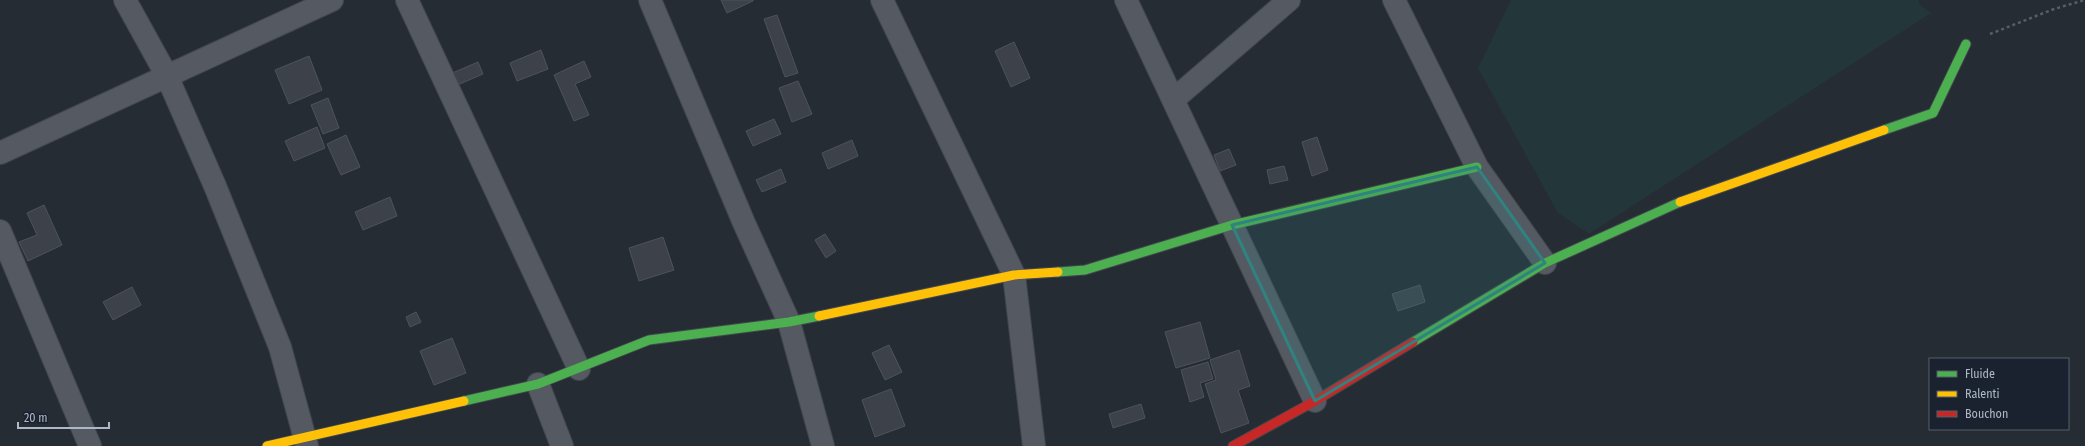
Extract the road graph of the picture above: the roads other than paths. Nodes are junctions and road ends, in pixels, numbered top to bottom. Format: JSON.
{"nodes":[{"id":1,"x":125,"y":0,"type":"edge"},
{"id":2,"x":332,"y":0,"type":"edge"},
{"id":3,"x":407,"y":0,"type":"edge"},
{"id":4,"x":650,"y":0,"type":"edge"},
{"id":5,"x":882,"y":0,"type":"edge"},
{"id":6,"x":1126,"y":0,"type":"edge"},
{"id":7,"x":1289,"y":0,"type":"edge"},
{"id":8,"x":1394,"y":0,"type":"edge"},
{"id":9,"x":1966,"y":44,"type":"road end"},
{"id":10,"x":167,"y":76,"type":"junction"},
{"id":11,"x":1173,"y":100,"type":"junction"},
{"id":12,"x":0,"y":153,"type":"edge"},
{"id":13,"x":1477,"y":167,"type":"junction"},
{"id":14,"x":1232,"y":225,"type":"junction"},
{"id":15,"x":0,"y":231,"type":"edge"},
{"id":16,"x":1545,"y":263,"type":"junction"},
{"id":17,"x":1014,"y":275,"type":"junction"},
{"id":18,"x":789,"y":322,"type":"junction"},
{"id":19,"x":579,"y":369,"type":"junction"},
{"id":20,"x":538,"y":384,"type":"junction"},
{"id":21,"x":1315,"y":401,"type":"junction"},
{"id":22,"x":306,"y":441,"type":"edge"},
{"id":23,"x":90,"y":446,"type":"edge"},
{"id":24,"x":267,"y":446,"type":"edge"},
{"id":25,"x":562,"y":446,"type":"edge"},
{"id":26,"x":823,"y":446,"type":"edge"},
{"id":27,"x":1034,"y":446,"type":"edge"},
{"id":28,"x":1233,"y":446,"type":"edge"}],
"edges":[{"from":1,"to":10,"type":"street"},
{"from":2,"to":10,"type":"street"},
{"from":3,"to":19,"type":"street"},
{"from":4,"to":18,"type":"street"},
{"from":5,"to":17,"type":"street"},
{"from":6,"to":11,"type":"street"},
{"from":7,"to":11,"type":"street"},
{"from":8,"to":13,"type":"street"},
{"from":9,"to":16,"type":"street"},
{"from":10,"to":12,"type":"street"},
{"from":10,"to":22,"type":"street"},
{"from":11,"to":14,"type":"street"},
{"from":13,"to":14,"type":"street"},
{"from":13,"to":16,"type":"street"},
{"from":14,"to":17,"type":"street"},
{"from":14,"to":21,"type":"street"},
{"from":15,"to":23,"type":"street"},
{"from":16,"to":21,"type":"street"},
{"from":17,"to":18,"type":"street"},
{"from":17,"to":27,"type":"street"},
{"from":18,"to":19,"type":"street"},
{"from":18,"to":26,"type":"street"},
{"from":19,"to":20,"type":"street"},
{"from":20,"to":22,"type":"street"},
{"from":20,"to":25,"type":"street"},
{"from":21,"to":28,"type":"street"},
{"from":22,"to":24,"type":"street"}]}
